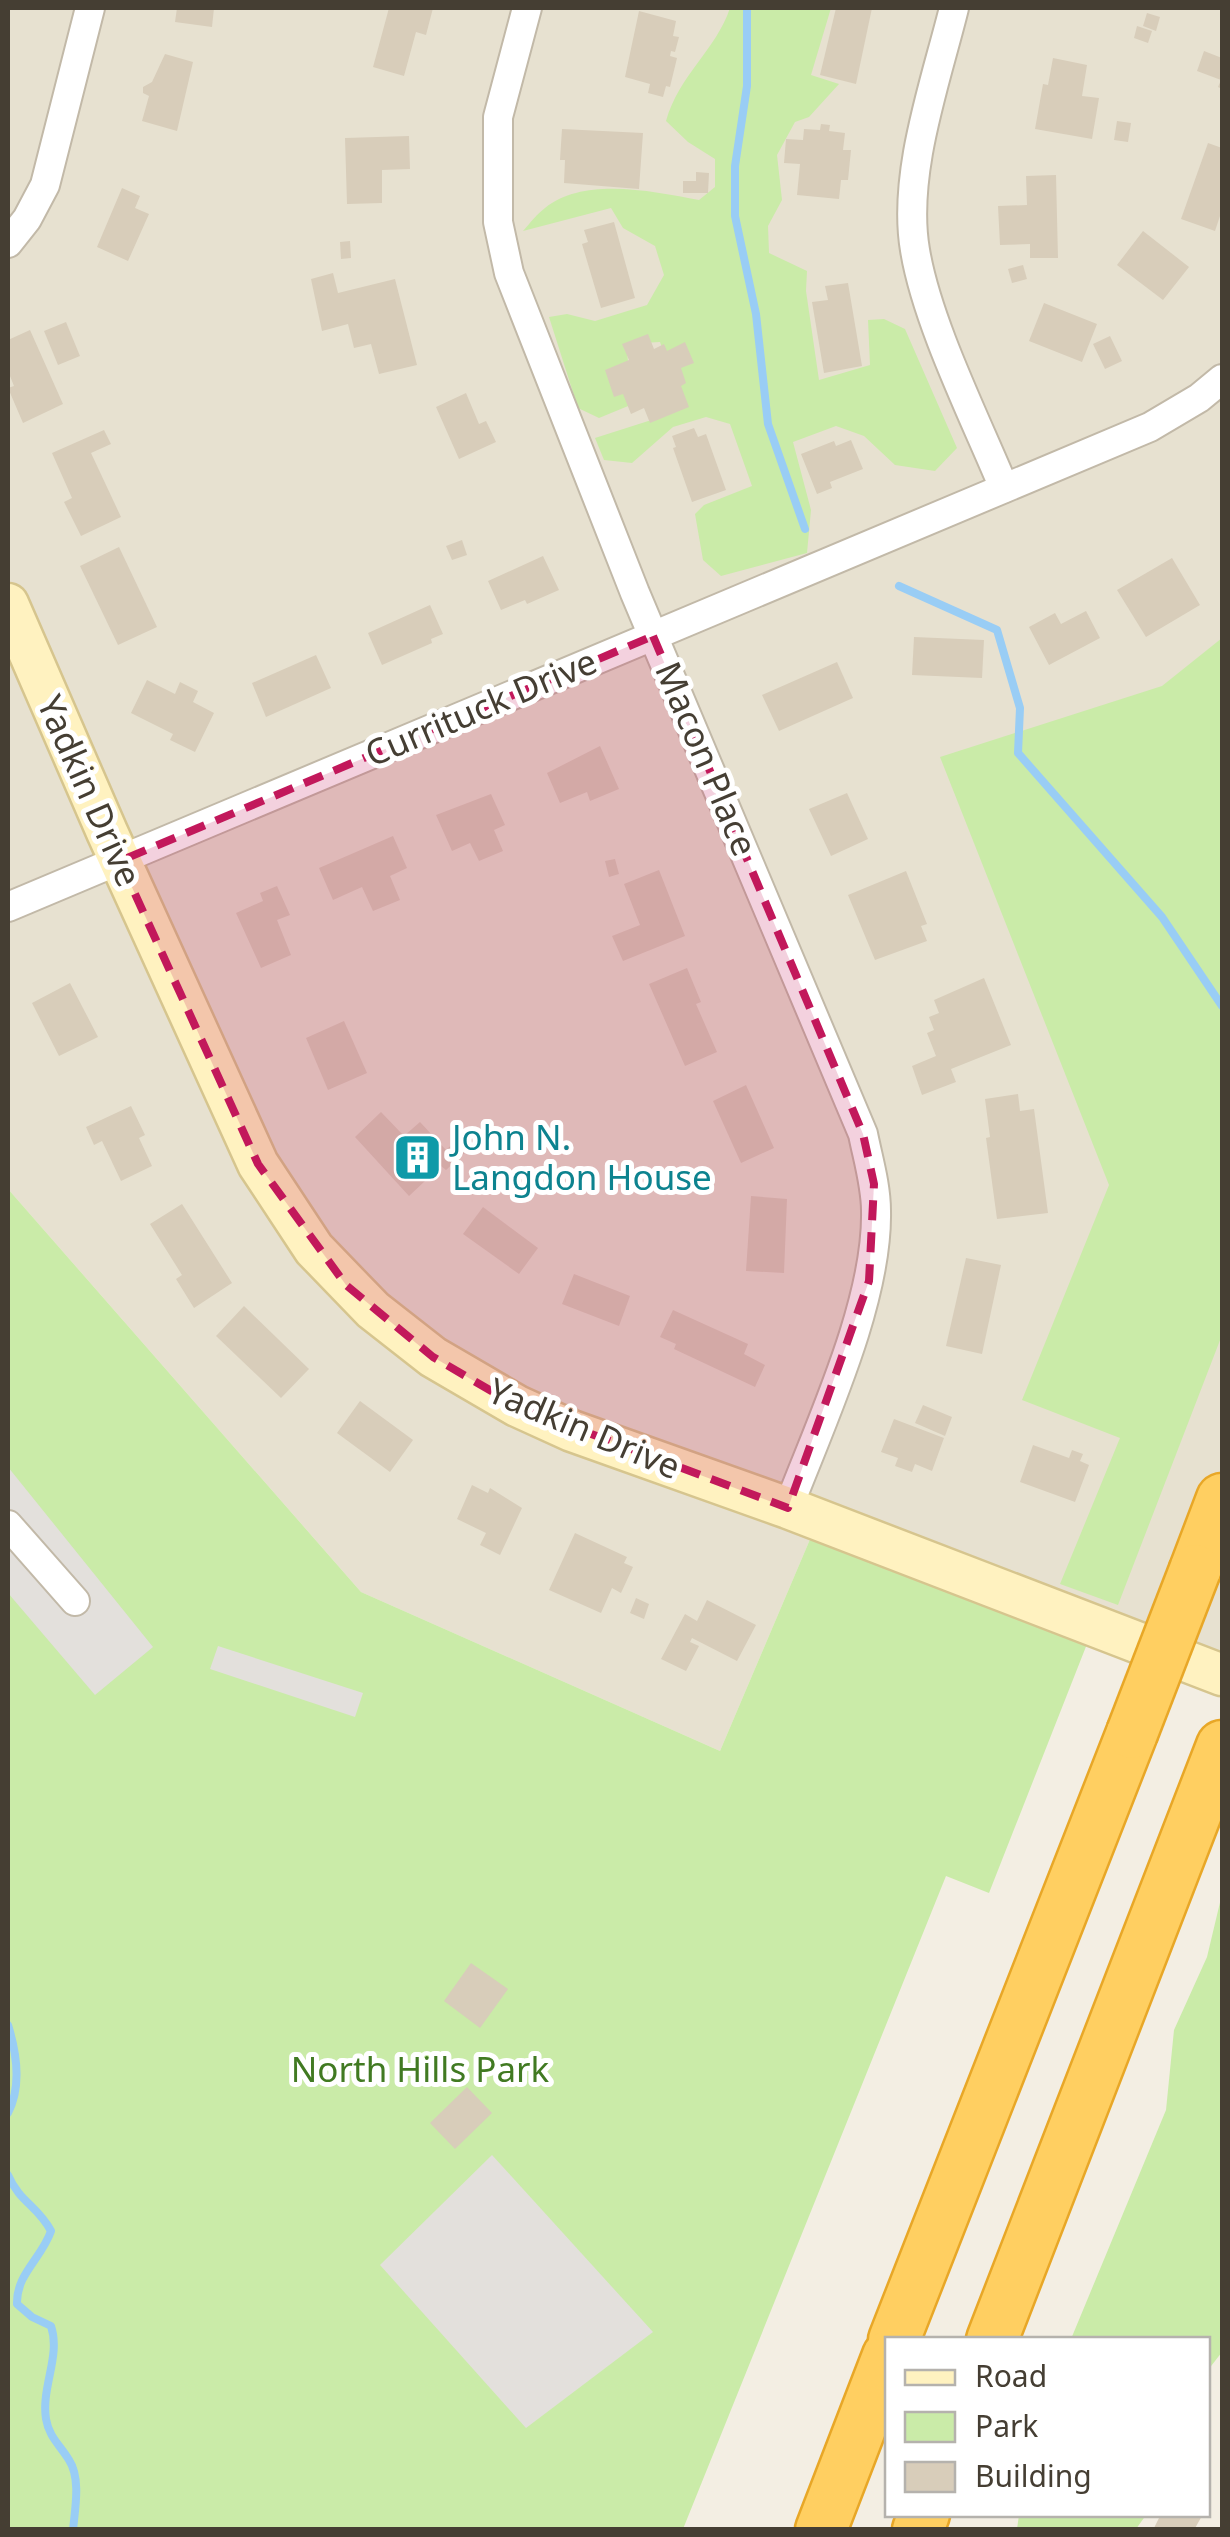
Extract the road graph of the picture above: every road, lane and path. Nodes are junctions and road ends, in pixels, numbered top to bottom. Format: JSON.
{"nodes":[{"id":1,"x":90,"y":8,"type":"edge"},
{"id":2,"x":526,"y":8,"type":"edge"},
{"id":3,"x":954,"y":8,"type":"edge"},
{"id":4,"x":8,"y":244,"type":"edge"},
{"id":5,"x":1222,"y":378,"type":"edge"},
{"id":6,"x":1004,"y":488,"type":"junction"},
{"id":7,"x":8,"y":604,"type":"edge"},
{"id":8,"x":653,"y":636,"type":"junction"},
{"id":9,"x":120,"y":860,"type":"junction"},
{"id":10,"x":8,"y":907,"type":"edge"},
{"id":11,"x":1222,"y":1500,"type":"edge"},
{"id":12,"x":788,"y":1508,"type":"junction"},
{"id":13,"x":8,"y":1526,"type":"edge"},
{"id":14,"x":75,"y":1601,"type":"dead end"},
{"id":15,"x":1222,"y":1675,"type":"edge"},
{"id":16,"x":1219,"y":1756,"type":"edge"},
{"id":17,"x":895,"y":2337,"type":"edge"},
{"id":18,"x":993,"y":2337,"type":"edge"},
{"id":19,"x":885,"y":2364,"type":"edge"},
{"id":20,"x":820,"y":2530,"type":"edge"}],
"edges":[{"from":1,"to":4,"type":"street"},
{"from":2,"to":8,"type":"street","name":"Macon Place"},
{"from":3,"to":6,"type":"street"},
{"from":5,"to":6,"type":"street","name":"Currituck Drive"},
{"from":6,"to":8,"type":"street","name":"Currituck Drive"},
{"from":7,"to":9,"type":"street","name":"Yadkin Drive"},
{"from":8,"to":9,"type":"street","name":"Currituck Drive"},
{"from":8,"to":12,"type":"street","name":"Macon Place"},
{"from":9,"to":10,"type":"street","name":"Currituck Drive"},
{"from":9,"to":12,"type":"street","name":"Yadkin Drive"},
{"from":11,"to":17,"type":"highway","bridge":true},
{"from":12,"to":15,"type":"street","name":"Yadkin Drive"},
{"from":13,"to":14,"type":"street"},
{"from":16,"to":18,"type":"highway"},
{"from":19,"to":20,"type":"highway"}]}
